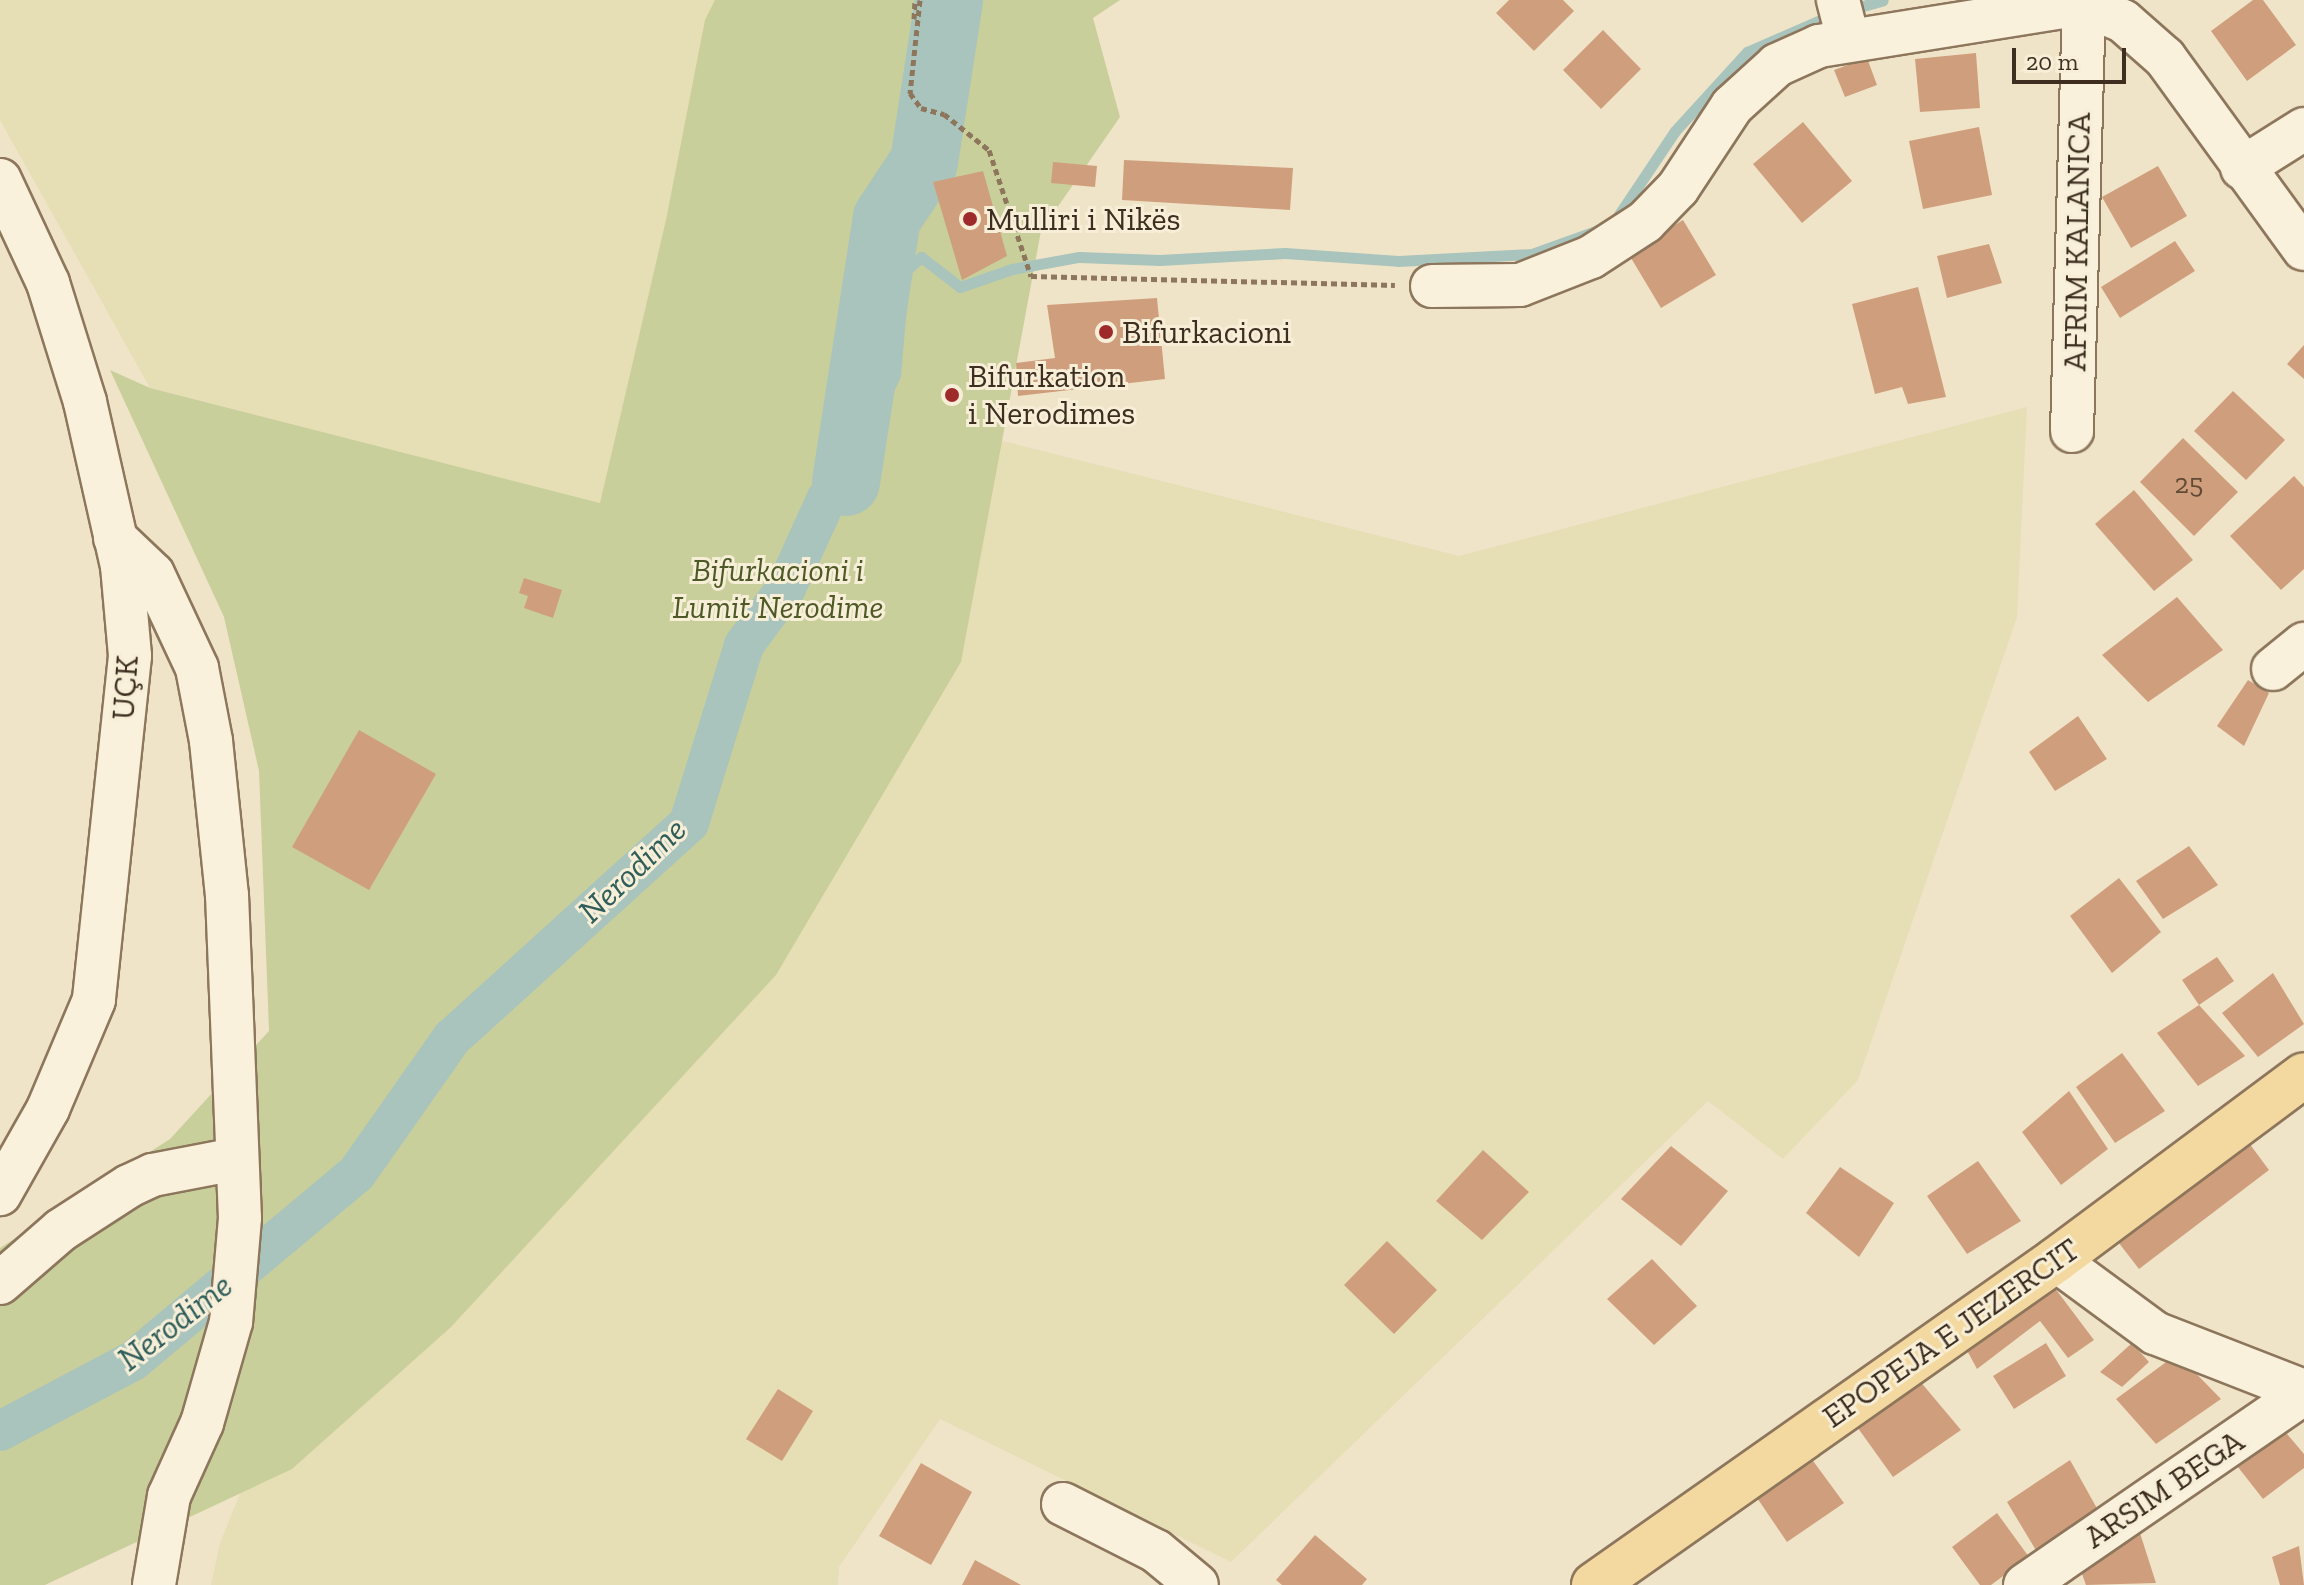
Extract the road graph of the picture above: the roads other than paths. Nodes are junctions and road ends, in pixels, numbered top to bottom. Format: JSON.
{"nodes":[{"id":1,"x":2083,"y":2,"type":"edge"},
{"id":2,"x":1843,"y":20,"type":"edge"},
{"id":3,"x":2304,"y":129,"type":"edge"},
{"id":4,"x":2242,"y":168,"type":"junction"},
{"id":5,"x":0,"y":180,"type":"edge"},
{"id":6,"x":2304,"y":249,"type":"edge"},
{"id":7,"x":1432,"y":286,"type":"road end"},
{"id":8,"x":2072,"y":431,"type":"dead end"},
{"id":9,"x":115,"y":538,"type":"junction"},
{"id":10,"x":2304,"y":1075,"type":"edge"},
{"id":11,"x":236,"y":1159,"type":"junction"},
{"id":12,"x":0,"y":1194,"type":"edge"},
{"id":13,"x":2056,"y":1260,"type":"junction"},
{"id":14,"x":0,"y":1283,"type":"edge"},
{"id":15,"x":2304,"y":1392,"type":"edge"},
{"id":16,"x":1063,"y":1504,"type":"dead end"},
{"id":17,"x":154,"y":1585,"type":"edge"},
{"id":18,"x":1197,"y":1585,"type":"edge"},
{"id":19,"x":1594,"y":1585,"type":"edge"},
{"id":20,"x":2025,"y":1585,"type":"edge"}],
"edges":[{"from":1,"to":2,"type":"street"},
{"from":1,"to":4,"type":"street"},
{"from":1,"to":8,"type":"street","name":"AFRIM KALANICA"},
{"from":2,"to":7,"type":"street"},
{"from":3,"to":4,"type":"street"},
{"from":4,"to":6,"type":"street"},
{"from":5,"to":9,"type":"street","name":"UÇK"},
{"from":9,"to":11,"type":"street"},
{"from":9,"to":12,"type":"street","name":"UÇK"},
{"from":10,"to":13,"type":"main road","name":"EPOPEJA E JEZERCIT"},
{"from":11,"to":14,"type":"street"},
{"from":11,"to":17,"type":"street"},
{"from":13,"to":15,"type":"street","name":"ARSIM BEGA"},
{"from":13,"to":19,"type":"main road","name":"EPOPEJA E JEZERCIT"},
{"from":15,"to":20,"type":"street","name":"ARSIM BEGA"},
{"from":16,"to":18,"type":"street"}]}
